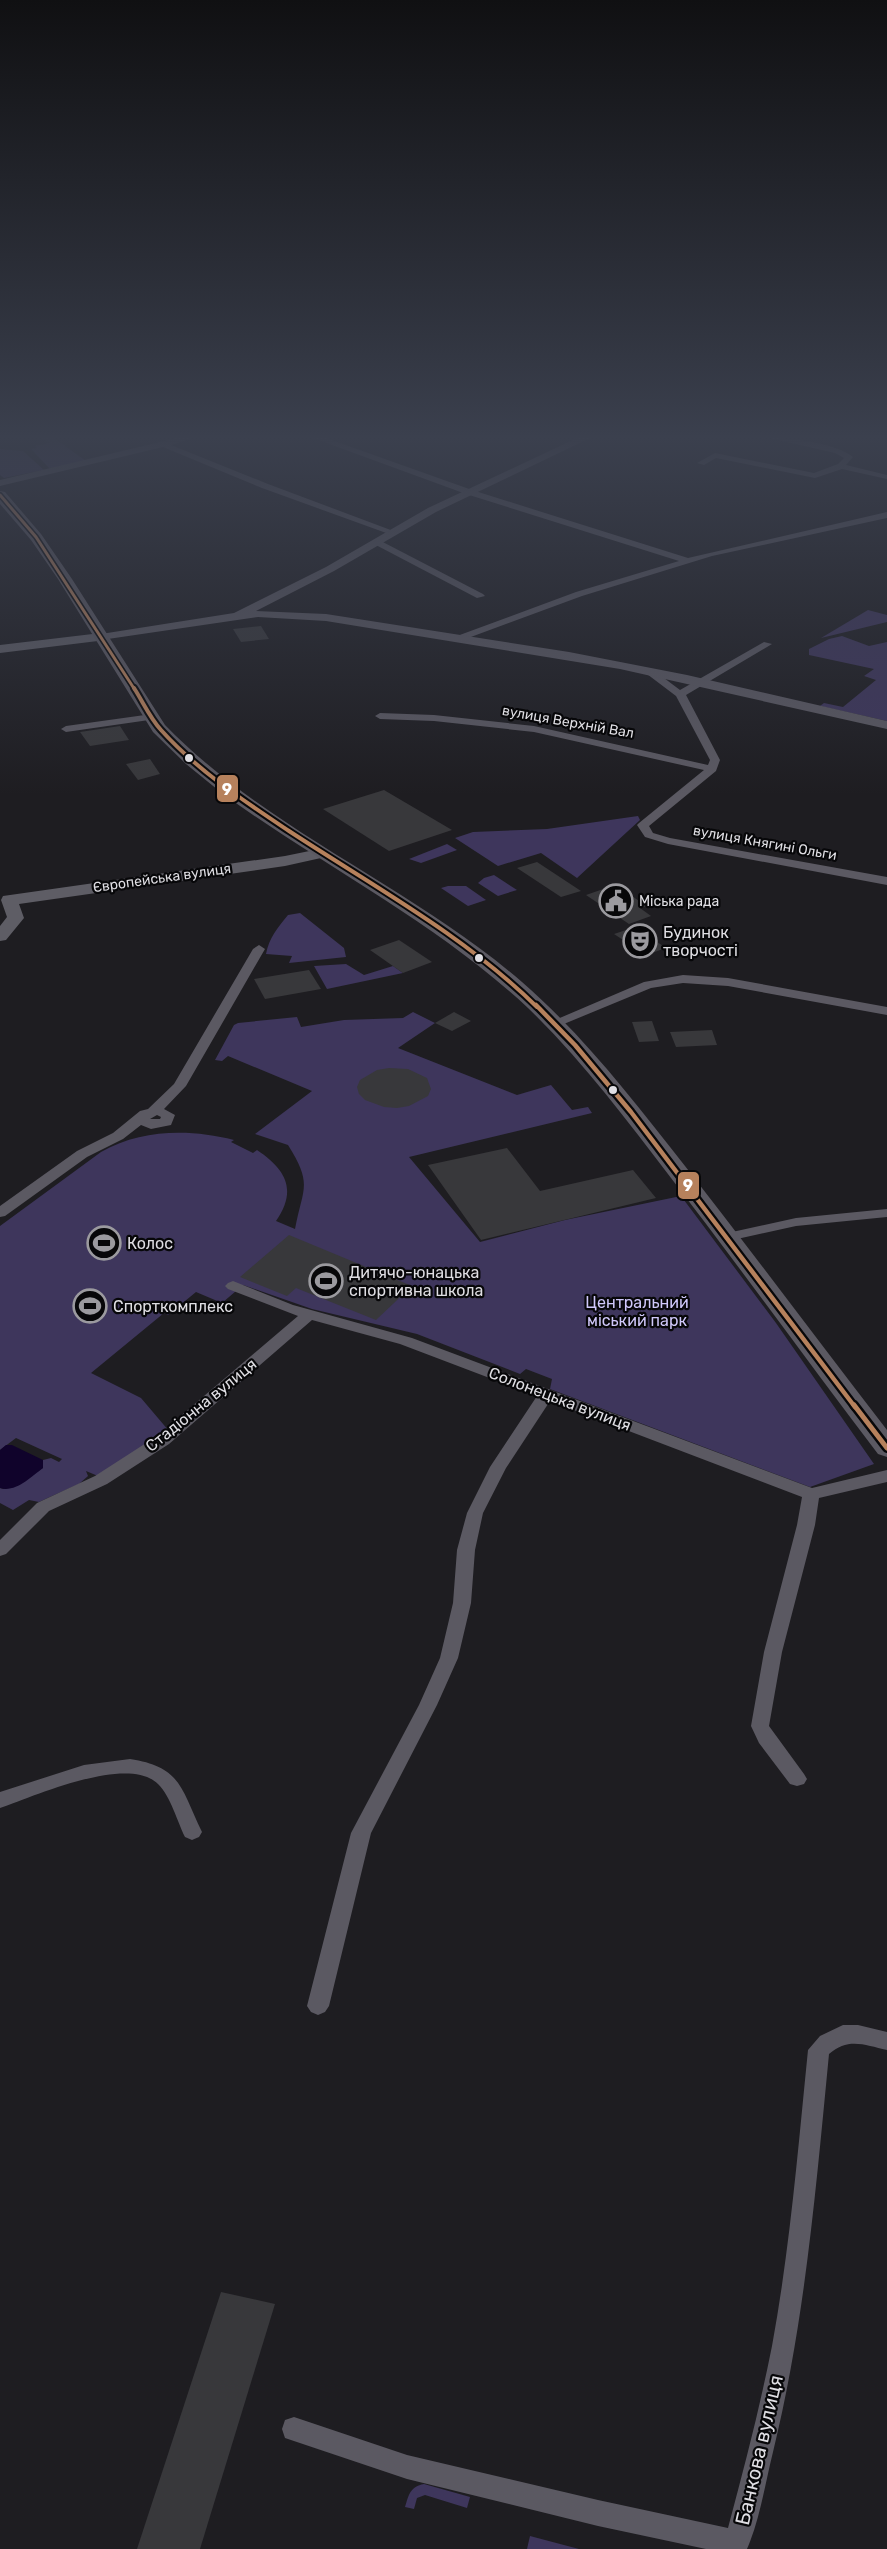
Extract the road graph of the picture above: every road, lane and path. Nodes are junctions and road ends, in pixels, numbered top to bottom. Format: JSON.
{"nodes":[{"id":1,"x":51,"y":557,"type":"edge"},
{"id":2,"x":351,"y":557,"type":"edge"},
{"id":3,"x":406,"y":557,"type":"edge"},
{"id":4,"x":676,"y":557,"type":"edge"},
{"id":5,"x":705,"y":557,"type":"edge"},
{"id":6,"x":689,"y":561,"type":"junction"},
{"id":7,"x":480,"y":596,"type":"dead end"},
{"id":8,"x":237,"y":616,"type":"junction"},
{"id":9,"x":101,"y":637,"type":"junction"},
{"id":10,"x":460,"y":638,"type":"junction"},
{"id":11,"x":767,"y":644,"type":"dead end"},
{"id":12,"x":0,"y":649,"type":"edge"},
{"id":13,"x":648,"y":671,"type":"junction"},
{"id":14,"x":704,"y":682,"type":"junction"},
{"id":15,"x":680,"y":694,"type":"junction"},
{"id":16,"x":380,"y":716,"type":"dead end"},
{"id":17,"x":152,"y":717,"type":"junction"},
{"id":18,"x":887,"y":725,"type":"edge"},
{"id":19,"x":66,"y":729,"type":"dead end"},
{"id":20,"x":712,"y":768,"type":"junction"},
{"id":21,"x":324,"y":853,"type":"junction"},
{"id":22,"x":887,"y":881,"type":"edge"},
{"id":23,"x":4,"y":900,"type":"edge"},
{"id":24,"x":0,"y":936,"type":"edge"},
{"id":25,"x":259,"y":949,"type":"dead end"},
{"id":26,"x":887,"y":1011,"type":"edge"},
{"id":27,"x":554,"y":1023,"type":"junction"},
{"id":28,"x":0,"y":1213,"type":"edge"},
{"id":29,"x":887,"y":1213,"type":"edge"},
{"id":30,"x":728,"y":1237,"type":"junction"},
{"id":31,"x":233,"y":1286,"type":"dead end"},
{"id":32,"x":309,"y":1314,"type":"junction"},
{"id":33,"x":547,"y":1394,"type":"junction"},
{"id":34,"x":887,"y":1448,"type":"edge"},
{"id":35,"x":887,"y":1476,"type":"edge"},
{"id":36,"x":811,"y":1494,"type":"junction"},
{"id":37,"x":0,"y":1550,"type":"edge"},
{"id":38,"x":797,"y":1779,"type":"dead end"},
{"id":39,"x":0,"y":1800,"type":"edge"},
{"id":40,"x":192,"y":1832,"type":"dead end"},
{"id":41,"x":318,"y":2006,"type":"dead end"},
{"id":42,"x":887,"y":2041,"type":"edge"},
{"id":43,"x":294,"y":2429,"type":"dead end"}],
"edges":[{"from":1,"to":9,"type":"highway"},
{"from":2,"to":8,"type":"street"},
{"from":3,"to":7,"type":"street"},
{"from":4,"to":6,"type":"street"},
{"from":5,"to":6,"type":"street"},
{"from":6,"to":10,"type":"street"},
{"from":8,"to":9,"type":"street"},
{"from":8,"to":10,"type":"street"},
{"from":9,"to":12,"type":"main road"},
{"from":9,"to":17,"type":"highway"},
{"from":10,"to":13,"type":"street"},
{"from":11,"to":14,"type":"street"},
{"from":13,"to":14,"type":"street"},
{"from":13,"to":15,"type":"street"},
{"from":14,"to":15,"type":"street"},
{"from":14,"to":18,"type":"street"},
{"from":15,"to":20,"type":"street"},
{"from":16,"to":20,"type":"street","name":"вулиця Верхній Вал"},
{"from":17,"to":19,"type":"street"},
{"from":17,"to":21,"type":"highway"},
{"from":20,"to":22,"type":"street","name":"вулиця Княгині Ольги"},
{"from":21,"to":23,"type":"main road","name":"Європейська вулиця"},
{"from":21,"to":27,"type":"highway"},
{"from":23,"to":24,"type":"main road"},
{"from":25,"to":28,"type":"street"},
{"from":26,"to":27,"type":"street"},
{"from":27,"to":30,"type":"highway"},
{"from":29,"to":30,"type":"street"},
{"from":30,"to":34,"type":"highway"},
{"from":31,"to":32,"type":"street","name":"Солонецька вулиця"},
{"from":32,"to":33,"type":"street","name":"Солонецька вулиця"},
{"from":32,"to":37,"type":"street","name":"Стадіонна вулиця"},
{"from":33,"to":36,"type":"street","name":"Солонецька вулиця"},
{"from":33,"to":41,"type":"street"},
{"from":35,"to":36,"type":"street"},
{"from":36,"to":38,"type":"street"},
{"from":39,"to":40,"type":"street"},
{"from":42,"to":43,"type":"street","name":"Банкова вулиця"}]}
